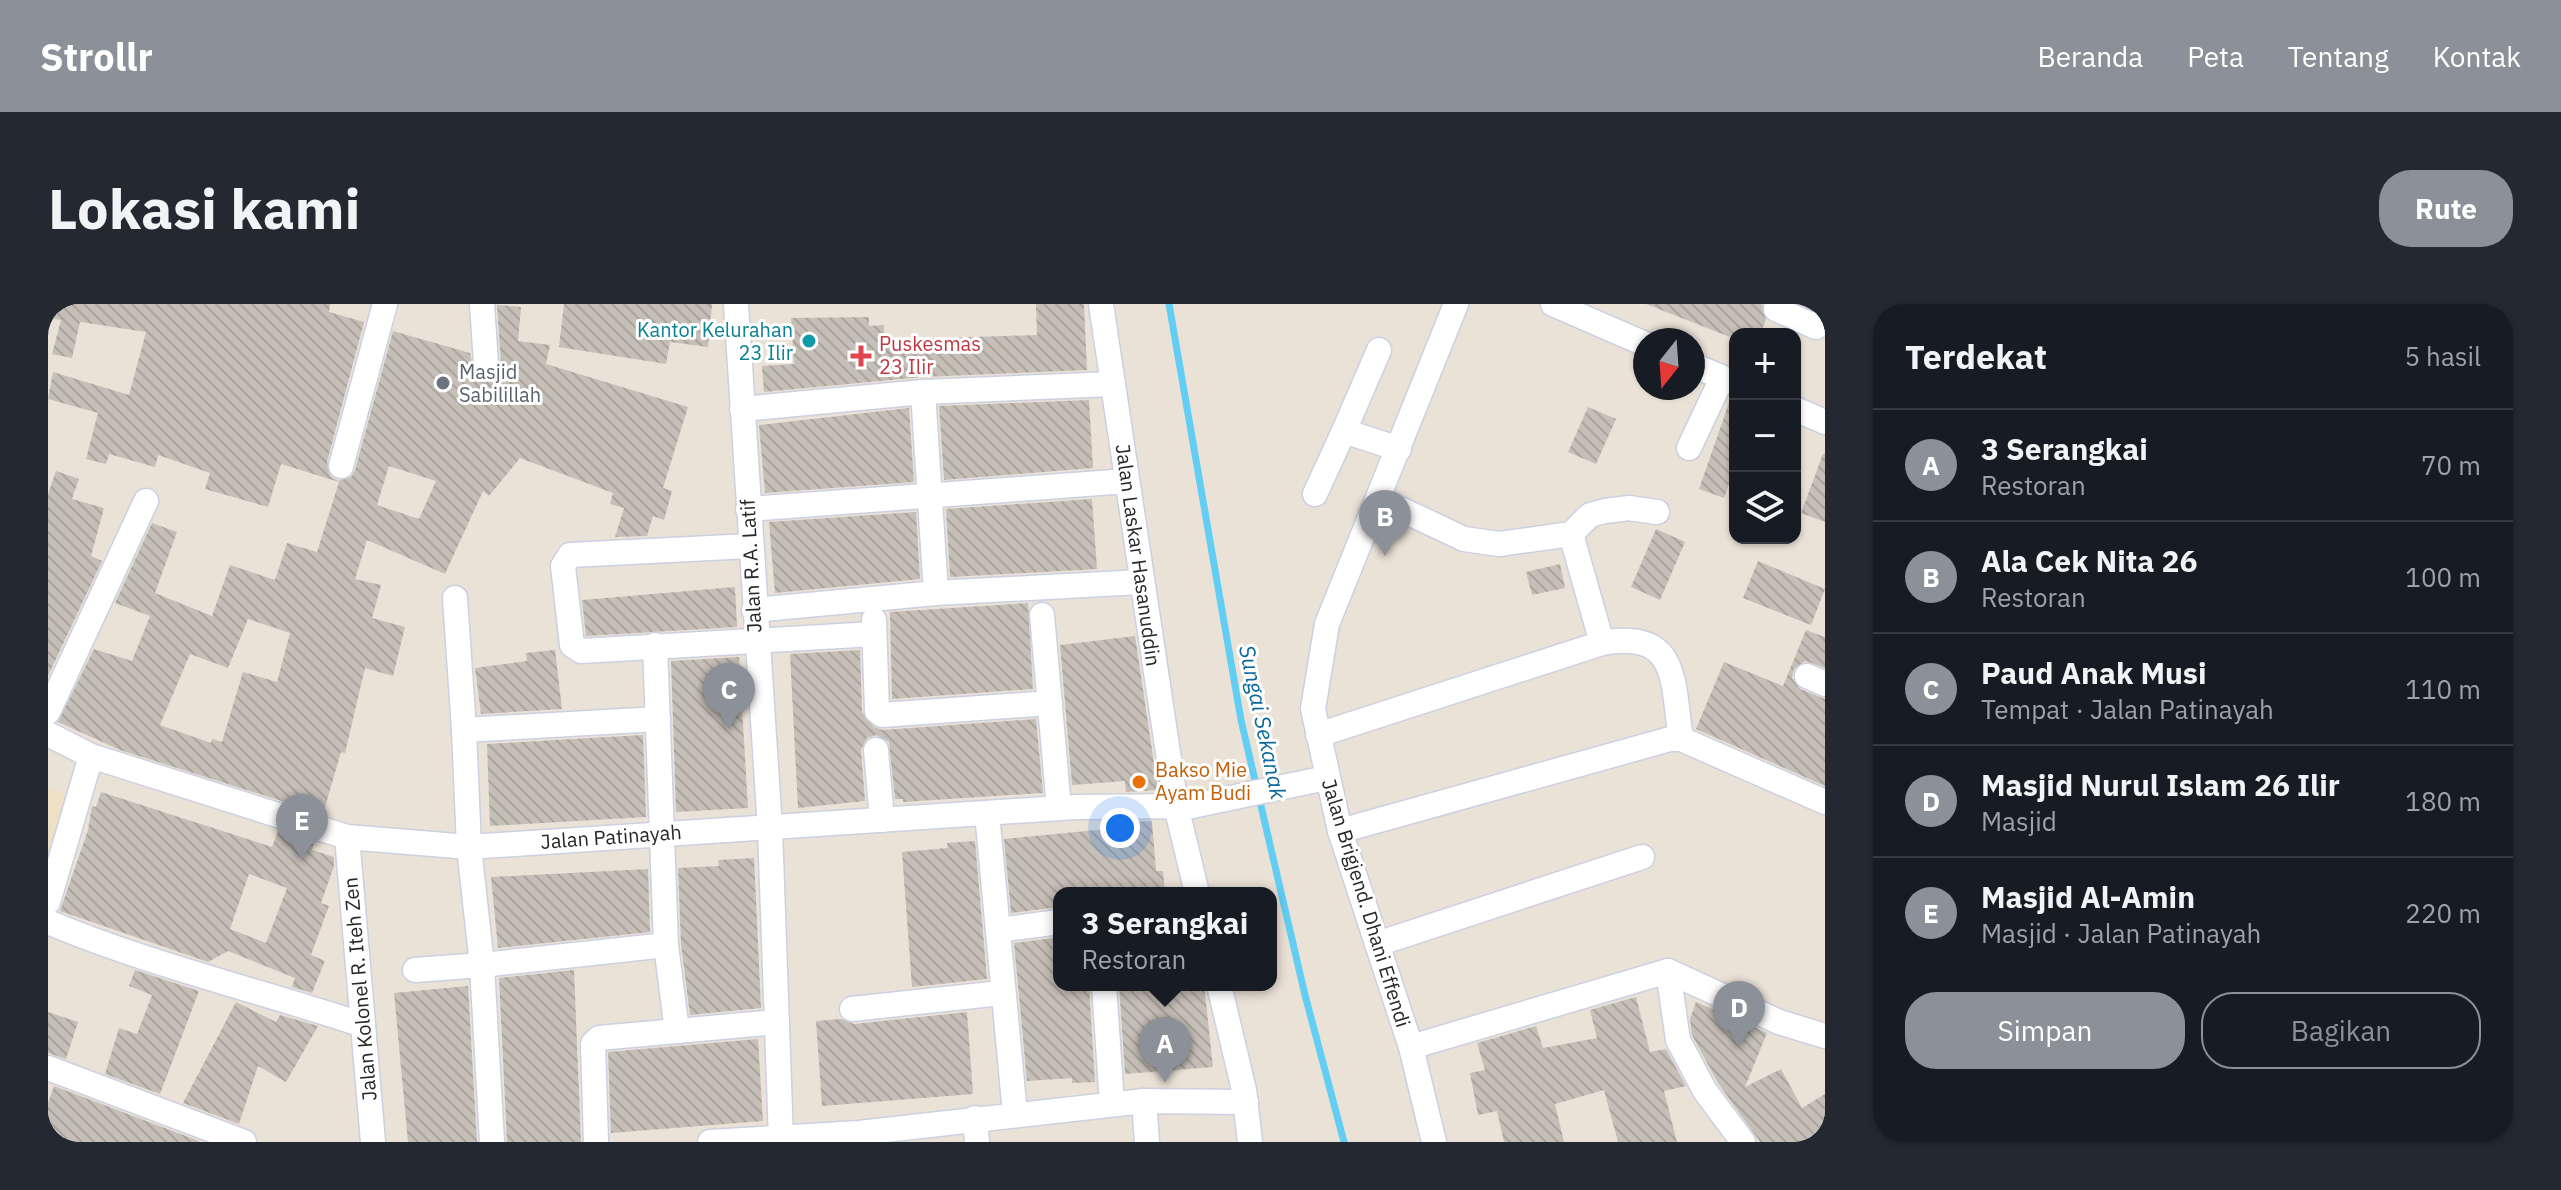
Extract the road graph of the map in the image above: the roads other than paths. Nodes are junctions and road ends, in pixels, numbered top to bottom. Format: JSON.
{"nodes":[{"id":1,"x":385,"y":304,"type":"edge"},
{"id":2,"x":482,"y":304,"type":"edge"},
{"id":3,"x":736,"y":304,"type":"edge"},
{"id":4,"x":1101,"y":304,"type":"edge"},
{"id":5,"x":1456,"y":304,"type":"edge"},
{"id":6,"x":1553,"y":304,"type":"edge"},
{"id":7,"x":1777,"y":304,"type":"edge"},
{"id":8,"x":1825,"y":316,"type":"edge"},
{"id":9,"x":1797,"y":328,"type":"edge"},
{"id":10,"x":1633,"y":339,"type":"edge"},
{"id":11,"x":1379,"y":350,"type":"dead end"},
{"id":12,"x":486,"y":363,"type":"dead end"},
{"id":13,"x":1705,"y":370,"type":"edge"},
{"id":14,"x":1728,"y":380,"type":"edge"},
{"id":15,"x":1113,"y":384,"type":"junction"},
{"id":16,"x":923,"y":392,"type":"junction"},
{"id":17,"x":742,"y":409,"type":"junction"},
{"id":18,"x":1801,"y":412,"type":"edge"},
{"id":19,"x":1825,"y":422,"type":"edge"},
{"id":20,"x":1344,"y":431,"type":"junction"},
{"id":21,"x":1689,"y":448,"type":"dead end"},
{"id":22,"x":1399,"y":449,"type":"junction"},
{"id":23,"x":341,"y":466,"type":"dead end"},
{"id":24,"x":1127,"y":481,"type":"junction"},
{"id":25,"x":1315,"y":494,"type":"dead end"},
{"id":26,"x":930,"y":496,"type":"junction"},
{"id":27,"x":1379,"y":499,"type":"junction"},
{"id":28,"x":146,"y":501,"type":"dead end"},
{"id":29,"x":748,"y":509,"type":"junction"},
{"id":30,"x":1657,"y":512,"type":"dead end"},
{"id":31,"x":1571,"y":534,"type":"junction"},
{"id":32,"x":750,"y":546,"type":"junction"},
{"id":33,"x":1141,"y":582,"type":"junction"},
{"id":34,"x":936,"y":593,"type":"junction"},
{"id":35,"x":455,"y":598,"type":"dead end"},
{"id":36,"x":874,"y":600,"type":"junction"},
{"id":37,"x":754,"y":610,"type":"junction"},
{"id":38,"x":1042,"y":615,"type":"dead end"},
{"id":39,"x":874,"y":634,"type":"junction"},
{"id":40,"x":755,"y":642,"type":"junction"},
{"id":41,"x":1602,"y":643,"type":"junction"},
{"id":42,"x":655,"y":645,"type":"junction"},
{"id":43,"x":1050,"y":703,"type":"junction"},
{"id":44,"x":48,"y":712,"type":"edge"},
{"id":45,"x":658,"y":719,"type":"junction"},
{"id":46,"x":464,"y":730,"type":"junction"},
{"id":47,"x":48,"y":734,"type":"edge"},
{"id":48,"x":1318,"y":735,"type":"junction"},
{"id":49,"x":1681,"y":739,"type":"junction"},
{"id":50,"x":876,"y":750,"type":"dead end"},
{"id":51,"x":91,"y":756,"type":"junction"},
{"id":52,"x":1326,"y":778,"type":"junction"},
{"id":53,"x":1825,"y":802,"type":"edge"},
{"id":54,"x":1184,"y":806,"type":"junction"},
{"id":55,"x":1059,"y":808,"type":"junction"},
{"id":56,"x":987,"y":813,"type":"junction"},
{"id":57,"x":882,"y":820,"type":"junction"},
{"id":58,"x":770,"y":828,"type":"junction"},
{"id":59,"x":1340,"y":831,"type":"junction"},
{"id":60,"x":664,"y":833,"type":"junction"},
{"id":61,"x":347,"y":837,"type":"junction"},
{"id":62,"x":469,"y":847,"type":"junction"},
{"id":63,"x":1642,"y":857,"type":"dead end"},
{"id":64,"x":1196,"y":887,"type":"edge"},
{"id":65,"x":48,"y":902,"type":"edge"},
{"id":66,"x":48,"y":922,"type":"edge"},
{"id":67,"x":1053,"y":923,"type":"edge"},
{"id":68,"x":998,"y":930,"type":"junction"},
{"id":69,"x":1377,"y":944,"type":"junction"},
{"id":70,"x":666,"y":945,"type":"junction"},
{"id":71,"x":482,"y":965,"type":"junction"},
{"id":72,"x":415,"y":970,"type":"dead end"},
{"id":73,"x":1668,"y":971,"type":"junction"},
{"id":74,"x":1104,"y":991,"type":"edge"},
{"id":75,"x":1220,"y":991,"type":"edge"},
{"id":76,"x":1001,"y":993,"type":"junction"},
{"id":77,"x":852,"y":1009,"type":"dead end"},
{"id":78,"x":777,"y":1022,"type":"junction"},
{"id":79,"x":363,"y":1025,"type":"junction"},
{"id":80,"x":677,"y":1031,"type":"junction"},
{"id":81,"x":1825,"y":1036,"type":"edge"},
{"id":82,"x":1411,"y":1047,"type":"junction"},
{"id":83,"x":48,"y":1068,"type":"edge"},
{"id":84,"x":1144,"y":1101,"type":"junction"},
{"id":85,"x":1246,"y":1102,"type":"junction"},
{"id":86,"x":1112,"y":1104,"type":"junction"},
{"id":87,"x":1015,"y":1114,"type":"junction"},
{"id":88,"x":976,"y":1130,"type":"edge"},
{"id":89,"x":860,"y":1138,"type":"edge"},
{"id":90,"x":781,"y":1139,"type":"junction"},
{"id":91,"x":745,"y":1141,"type":"edge"},
{"id":92,"x":244,"y":1142,"type":"edge"},
{"id":93,"x":373,"y":1142,"type":"edge"},
{"id":94,"x":492,"y":1142,"type":"edge"},
{"id":95,"x":596,"y":1142,"type":"edge"},
{"id":96,"x":710,"y":1142,"type":"edge"},
{"id":97,"x":1147,"y":1142,"type":"edge"},
{"id":98,"x":1250,"y":1142,"type":"edge"},
{"id":99,"x":1434,"y":1142,"type":"edge"},
{"id":100,"x":1743,"y":1142,"type":"edge"}],
"edges":[{"from":1,"to":23,"type":"street"},
{"from":2,"to":12,"type":"street"},
{"from":3,"to":17,"type":"street","name":"Jalan R.A. Latif"},
{"from":4,"to":15,"type":"street","name":"Jalan Laskar Hasanuddin"},
{"from":5,"to":22,"type":"street","name":"Jalan Brigjend. Dhani Effendi"},
{"from":6,"to":10,"type":"street"},
{"from":7,"to":9,"type":"street"},
{"from":8,"to":9,"type":"street"},
{"from":11,"to":20,"type":"street"},
{"from":13,"to":14,"type":"street"},
{"from":14,"to":21,"type":"street"},
{"from":15,"to":16,"type":"street"},
{"from":15,"to":24,"type":"street","name":"Jalan Laskar Hasanuddin"},
{"from":16,"to":17,"type":"street"},
{"from":16,"to":26,"type":"street"},
{"from":17,"to":29,"type":"street","name":"Jalan R.A. Latif"},
{"from":18,"to":19,"type":"street"},
{"from":20,"to":22,"type":"street"},
{"from":20,"to":25,"type":"street"},
{"from":22,"to":27,"type":"street","name":"Jalan Brigjend. Dhani Effendi"},
{"from":24,"to":26,"type":"street"},
{"from":24,"to":33,"type":"street","name":"Jalan Laskar Hasanuddin"},
{"from":26,"to":29,"type":"street"},
{"from":26,"to":34,"type":"street"},
{"from":27,"to":31,"type":"street"},
{"from":27,"to":48,"type":"street","name":"Jalan Brigjend. Dhani Effendi"},
{"from":28,"to":44,"type":"street"},
{"from":29,"to":32,"type":"street","name":"Jalan R.A. Latif"},
{"from":30,"to":31,"type":"street"},
{"from":31,"to":41,"type":"street"},
{"from":32,"to":37,"type":"street","name":"Jalan R.A. Latif"},
{"from":32,"to":42,"type":"street"},
{"from":33,"to":34,"type":"street"},
{"from":33,"to":54,"type":"street","name":"Jalan Laskar Hasanuddin"},
{"from":34,"to":36,"type":"street"},
{"from":35,"to":46,"type":"street"},
{"from":36,"to":37,"type":"street"},
{"from":36,"to":39,"type":"street"},
{"from":37,"to":40,"type":"street","name":"Jalan R.A. Latif"},
{"from":38,"to":43,"type":"street"},
{"from":39,"to":40,"type":"street"},
{"from":39,"to":43,"type":"street"},
{"from":40,"to":42,"type":"street"},
{"from":40,"to":58,"type":"street","name":"Jalan R.A. Latif"},
{"from":41,"to":48,"type":"street"},
{"from":41,"to":49,"type":"street"},
{"from":42,"to":45,"type":"street"},
{"from":43,"to":55,"type":"street"},
{"from":45,"to":46,"type":"street"},
{"from":45,"to":60,"type":"street"},
{"from":46,"to":62,"type":"street"},
{"from":47,"to":51,"type":"street","name":"Jalan Patinayah"},
{"from":48,"to":52,"type":"street","name":"Jalan Brigjend. Dhani Effendi"},
{"from":49,"to":53,"type":"street"},
{"from":49,"to":59,"type":"street"},
{"from":50,"to":57,"type":"street"},
{"from":51,"to":61,"type":"street","name":"Jalan Patinayah"},
{"from":51,"to":65,"type":"street"},
{"from":52,"to":54,"type":"street","name":"Jalan Patinayah"},
{"from":52,"to":59,"type":"street","name":"Jalan Brigjend. Dhani Effendi"},
{"from":54,"to":55,"type":"street","name":"Jalan Patinayah"},
{"from":54,"to":64,"type":"street","name":"Jalan Laskar Hasanuddin"},
{"from":55,"to":56,"type":"street","name":"Jalan Patinayah"},
{"from":56,"to":57,"type":"street","name":"Jalan Patinayah"},
{"from":56,"to":68,"type":"street"},
{"from":57,"to":58,"type":"street","name":"Jalan Patinayah"},
{"from":58,"to":60,"type":"street","name":"Jalan Patinayah"},
{"from":58,"to":78,"type":"street","name":"Jalan R.A. Latif"},
{"from":59,"to":69,"type":"street","name":"Jalan Brigjend. Dhani Effendi"},
{"from":60,"to":62,"type":"street","name":"Jalan Patinayah"},
{"from":60,"to":70,"type":"street"},
{"from":61,"to":62,"type":"street","name":"Jalan Patinayah"},
{"from":61,"to":79,"type":"street","name":"Jalan Kolonel R. Iteh Zen"},
{"from":62,"to":71,"type":"street"},
{"from":63,"to":69,"type":"street"},
{"from":66,"to":79,"type":"street"},
{"from":67,"to":68,"type":"street"},
{"from":68,"to":76,"type":"street"},
{"from":69,"to":82,"type":"street","name":"Jalan Brigjend. Dhani Effendi"},
{"from":70,"to":71,"type":"street"},
{"from":70,"to":80,"type":"street"},
{"from":71,"to":72,"type":"street"},
{"from":71,"to":94,"type":"street"},
{"from":73,"to":81,"type":"street"},
{"from":73,"to":82,"type":"street"},
{"from":73,"to":100,"type":"street"},
{"from":74,"to":86,"type":"street"},
{"from":75,"to":85,"type":"street"},
{"from":76,"to":77,"type":"street"},
{"from":76,"to":87,"type":"street"},
{"from":78,"to":80,"type":"street"},
{"from":78,"to":90,"type":"street","name":"Jalan R.A. Latif"},
{"from":79,"to":93,"type":"street","name":"Jalan Kolonel R. Iteh Zen"},
{"from":80,"to":95,"type":"street"},
{"from":82,"to":99,"type":"street","name":"Jalan Brigjend. Dhani Effendi"},
{"from":83,"to":92,"type":"street"},
{"from":84,"to":85,"type":"street"},
{"from":84,"to":86,"type":"street"},
{"from":84,"to":97,"type":"street"},
{"from":85,"to":98,"type":"street"},
{"from":86,"to":87,"type":"street"},
{"from":87,"to":88,"type":"street"},
{"from":88,"to":89,"type":"street"},
{"from":89,"to":90,"type":"street"},
{"from":90,"to":91,"type":"street"},
{"from":91,"to":96,"type":"street"}]}
